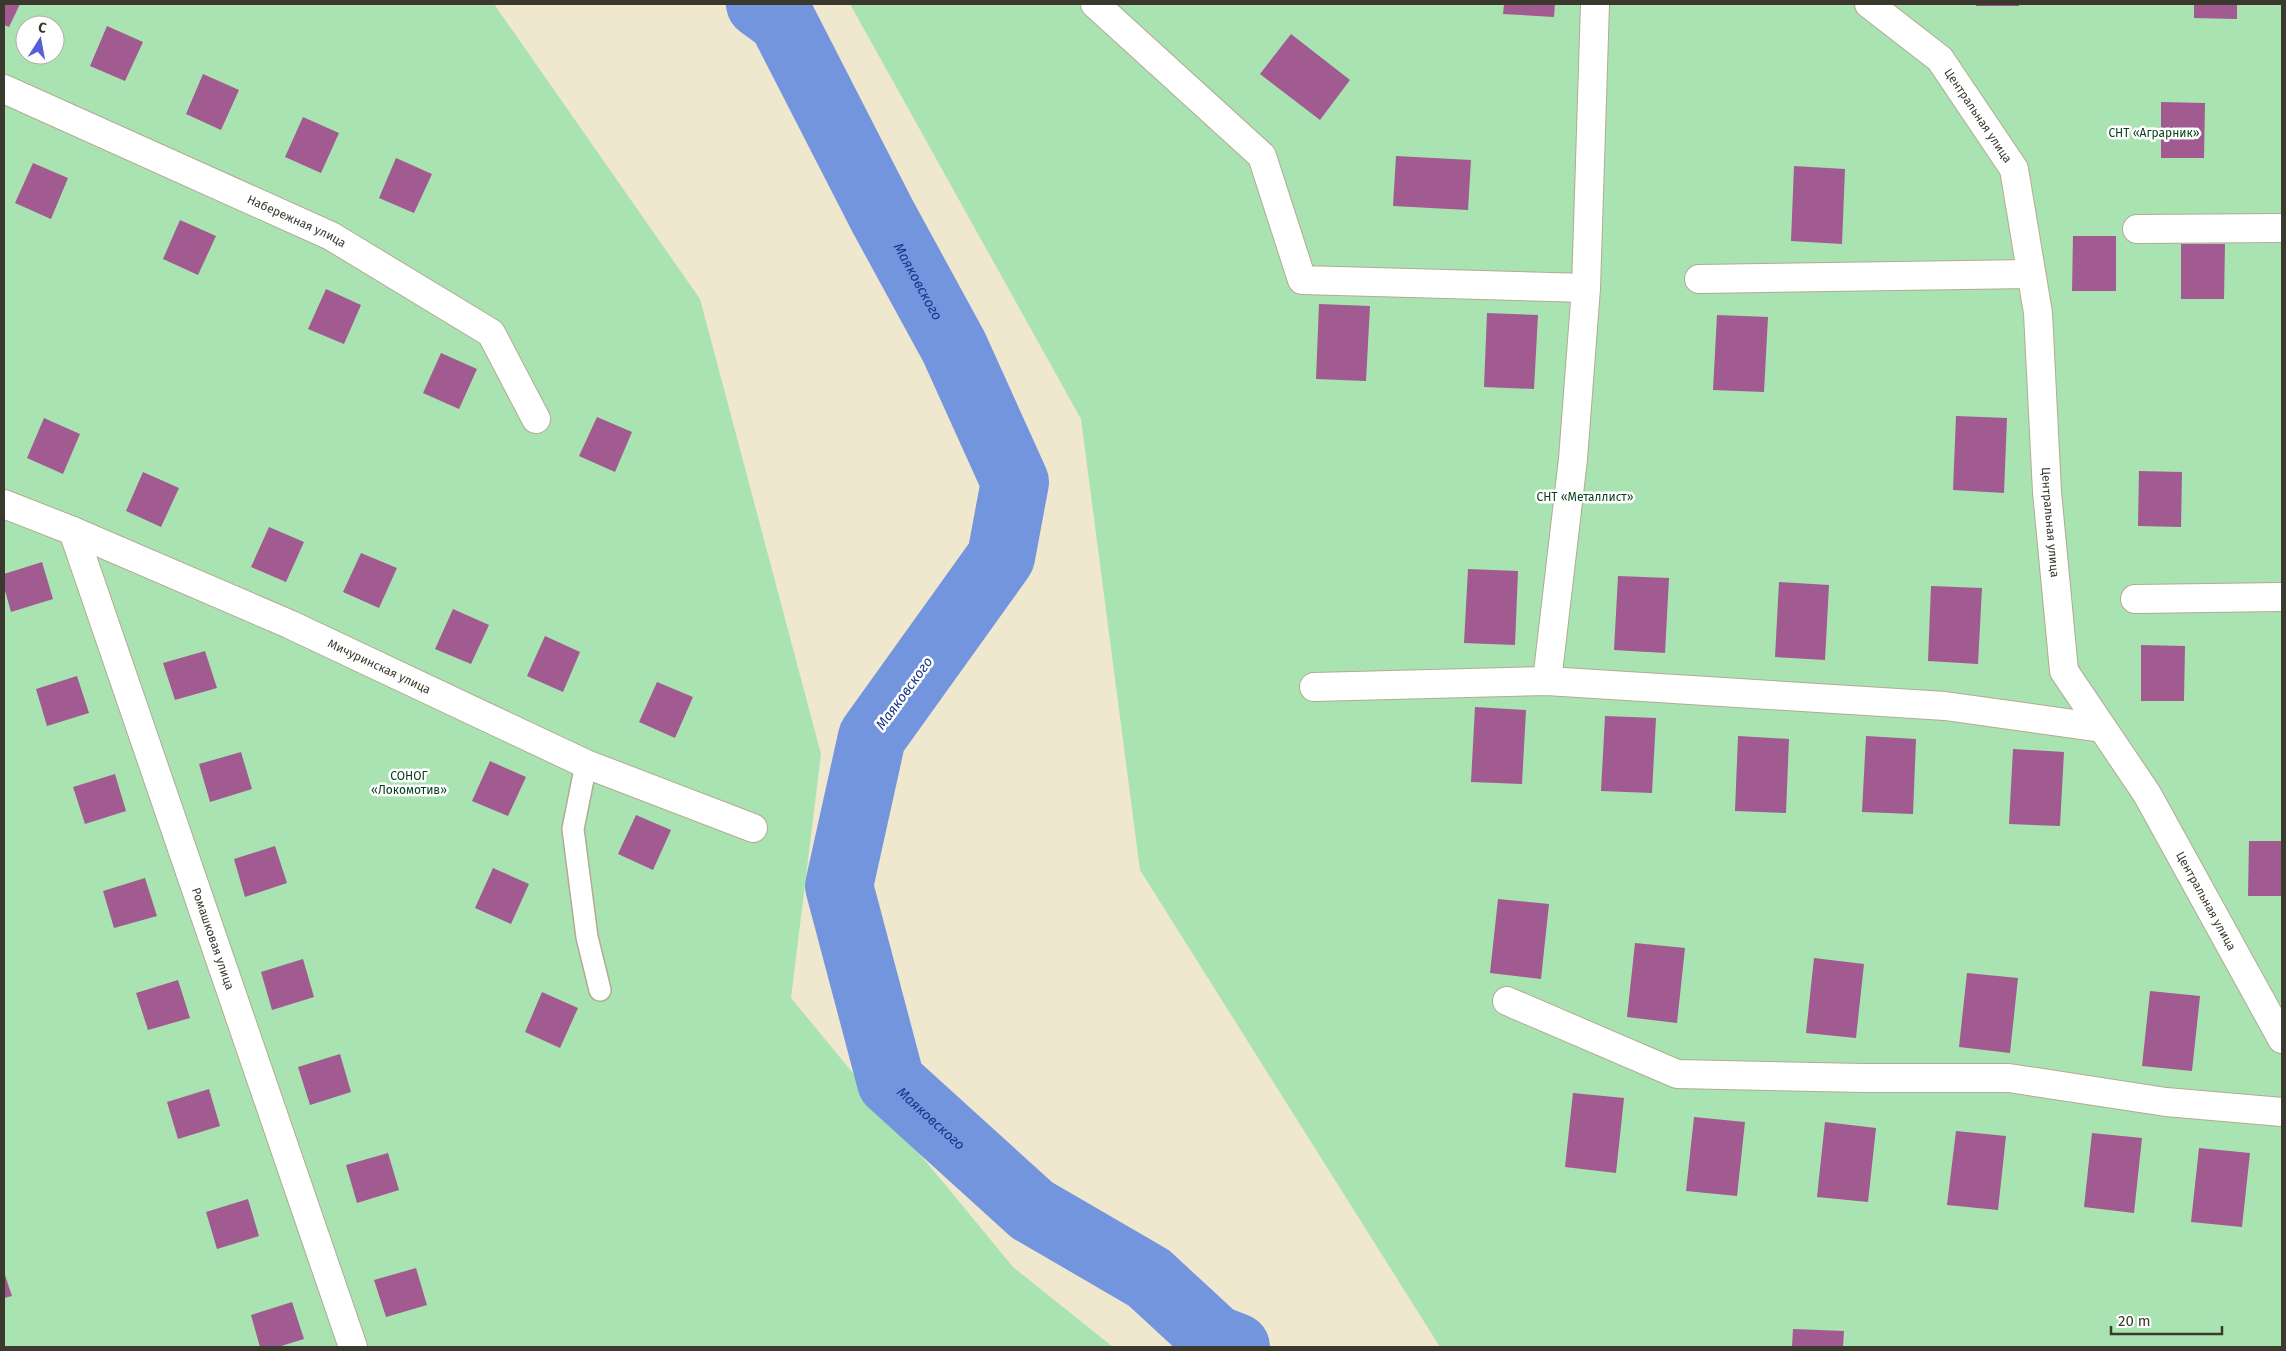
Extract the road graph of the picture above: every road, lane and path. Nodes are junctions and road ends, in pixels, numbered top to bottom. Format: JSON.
{"nodes":[{"id":1,"x":1095,"y":4,"type":"edge"},
{"id":2,"x":1595,"y":4,"type":"edge"},
{"id":3,"x":1869,"y":4,"type":"edge"},
{"id":4,"x":4,"y":89,"type":"edge"},
{"id":5,"x":2282,"y":228,"type":"edge"},
{"id":6,"x":2137,"y":229,"type":"dead end"},
{"id":7,"x":2031,"y":274,"type":"junction"},
{"id":8,"x":1699,"y":278,"type":"dead end"},
{"id":9,"x":1586,"y":288,"type":"junction"},
{"id":10,"x":536,"y":419,"type":"dead end"},
{"id":11,"x":4,"y":504,"type":"edge"},
{"id":12,"x":73,"y":531,"type":"junction"},
{"id":13,"x":2282,"y":597,"type":"edge"},
{"id":14,"x":2135,"y":598,"type":"dead end"},
{"id":15,"x":1547,"y":681,"type":"junction"},
{"id":16,"x":1314,"y":687,"type":"dead end"},
{"id":17,"x":2102,"y":728,"type":"junction"},
{"id":18,"x":586,"y":764,"type":"junction"},
{"id":19,"x":753,"y":828,"type":"dead end"},
{"id":20,"x":600,"y":990,"type":"dead end"},
{"id":21,"x":1507,"y":1001,"type":"dead end"},
{"id":22,"x":2282,"y":1039,"type":"edge"},
{"id":23,"x":2282,"y":1112,"type":"edge"},
{"id":24,"x":353,"y":1347,"type":"edge"}],
"edges":[{"from":1,"to":9,"type":"street"},
{"from":2,"to":9,"type":"street"},
{"from":3,"to":7,"type":"street","name":"Центральная улица"},
{"from":4,"to":10,"type":"street","name":"Набережная улица"},
{"from":5,"to":6,"type":"street"},
{"from":7,"to":8,"type":"street"},
{"from":7,"to":17,"type":"street","name":"Центральная улица"},
{"from":9,"to":15,"type":"street"},
{"from":11,"to":12,"type":"street","name":"Мичуринская улица"},
{"from":12,"to":18,"type":"street","name":"Мичуринская улица"},
{"from":12,"to":24,"type":"street","name":"Ромашковая улица"},
{"from":13,"to":14,"type":"street"},
{"from":15,"to":16,"type":"street"},
{"from":15,"to":17,"type":"street"},
{"from":17,"to":22,"type":"street","name":"Центральная улица"},
{"from":18,"to":19,"type":"street","name":"Мичуринская улица"},
{"from":18,"to":20,"type":"lane"},
{"from":21,"to":23,"type":"street"}]}
